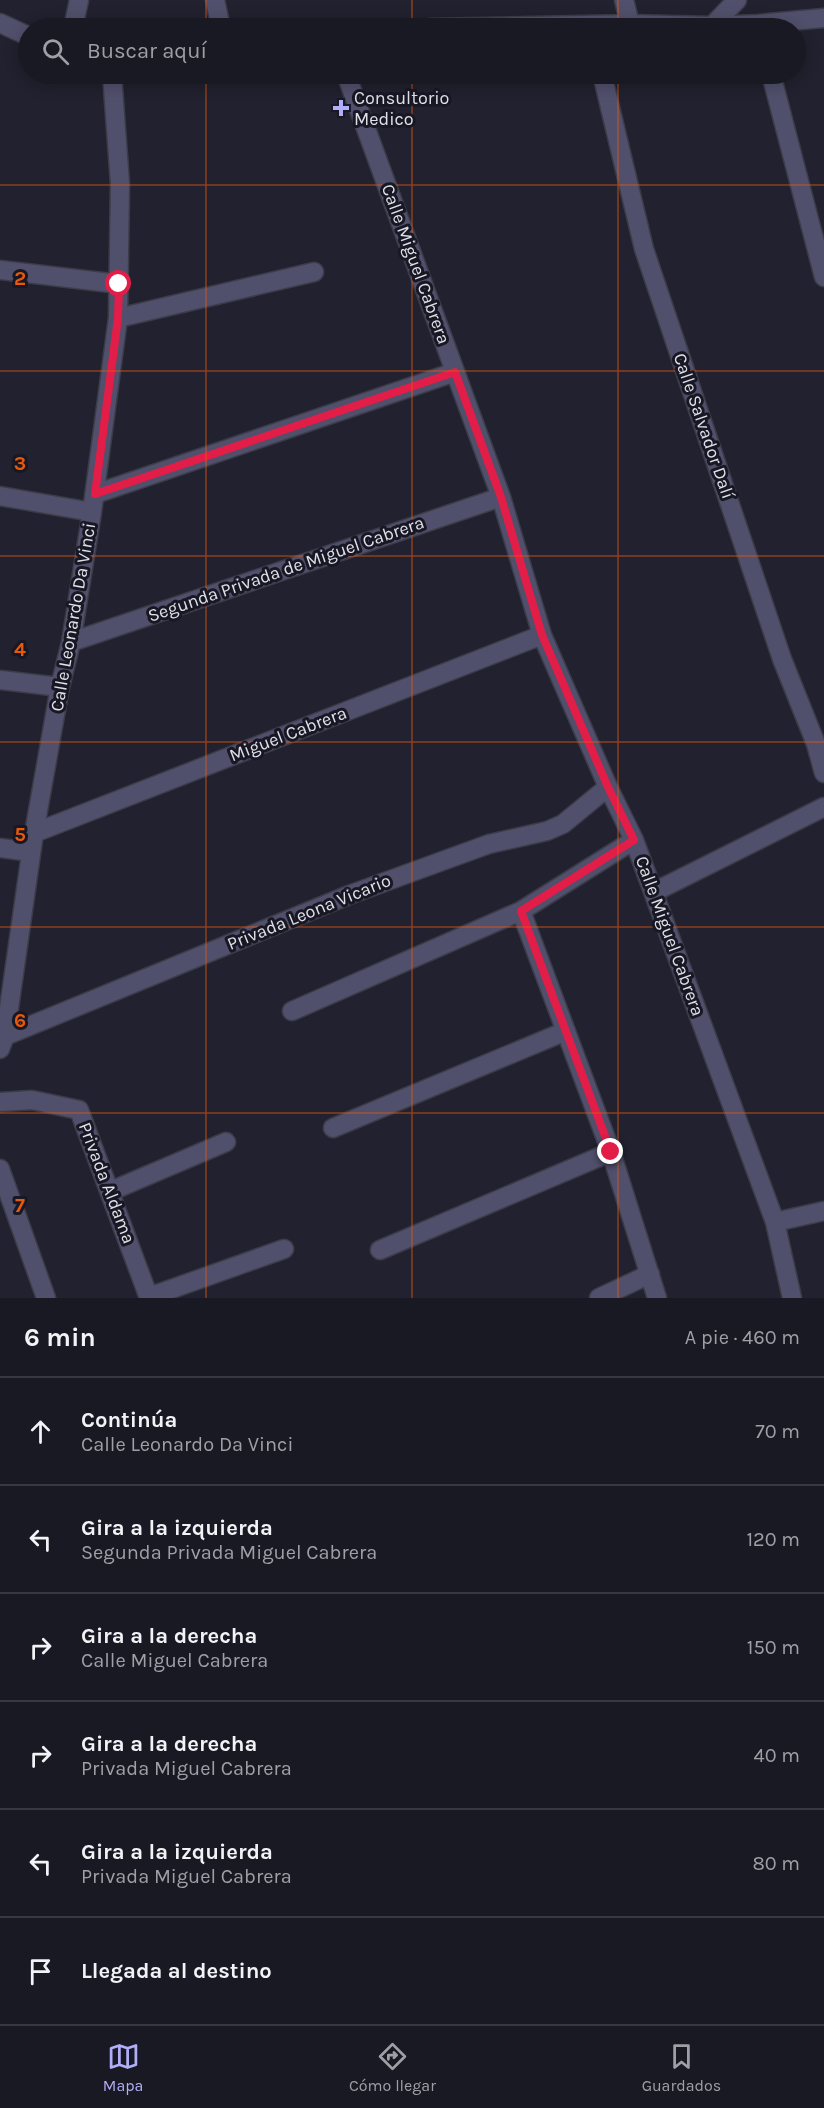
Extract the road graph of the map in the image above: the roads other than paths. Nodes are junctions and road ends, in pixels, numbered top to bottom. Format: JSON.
{"nodes":[{"id":1,"x":79,"y":0,"type":"edge"},
{"id":2,"x":214,"y":0,"type":"edge"},
{"id":3,"x":624,"y":0,"type":"edge"},
{"id":4,"x":737,"y":0,"type":"edge"},
{"id":5,"x":75,"y":18,"type":"edge"},
{"id":6,"x":218,"y":18,"type":"edge"},
{"id":7,"x":628,"y":18,"type":"edge"},
{"id":8,"x":720,"y":18,"type":"edge"},
{"id":9,"x":824,"y":18,"type":"edge"},
{"id":10,"x":806,"y":20,"type":"edge"},
{"id":11,"x":0,"y":23,"type":"edge"},
{"id":12,"x":18,"y":31,"type":"edge"},
{"id":13,"x":113,"y":84,"type":"edge"},
{"id":14,"x":350,"y":84,"type":"edge"},
{"id":15,"x":604,"y":84,"type":"edge"},
{"id":16,"x":774,"y":84,"type":"edge"},
{"id":17,"x":0,"y":270,"type":"edge"},
{"id":18,"x":314,"y":272,"type":"dead end"},
{"id":19,"x":824,"y":277,"type":"edge"},
{"id":20,"x":119,"y":284,"type":"junction"},
{"id":21,"x":118,"y":318,"type":"junction"},
{"id":22,"x":455,"y":372,"type":"junction"},
{"id":23,"x":0,"y":496,"type":"edge"},
{"id":24,"x":501,"y":497,"type":"junction"},
{"id":25,"x":93,"y":503,"type":"junction"},
{"id":26,"x":542,"y":635,"type":"junction"},
{"id":27,"x":71,"y":642,"type":"junction"},
{"id":28,"x":0,"y":680,"type":"edge"},
{"id":29,"x":60,"y":687,"type":"junction"},
{"id":30,"x":824,"y":773,"type":"edge"},
{"id":31,"x":608,"y":787,"type":"junction"},
{"id":32,"x":824,"y":807,"type":"edge"},
{"id":33,"x":34,"y":833,"type":"junction"},
{"id":34,"x":634,"y":840,"type":"junction"},
{"id":35,"x":0,"y":848,"type":"edge"},
{"id":36,"x":31,"y":852,"type":"junction"},
{"id":37,"x":654,"y":892,"type":"junction"},
{"id":38,"x":521,"y":911,"type":"junction"},
{"id":39,"x":292,"y":1011,"type":"dead end"},
{"id":40,"x":566,"y":1031,"type":"junction"},
{"id":41,"x":2,"y":1043,"type":"edge"},
{"id":42,"x":0,"y":1102,"type":"edge"},
{"id":43,"x":333,"y":1128,"type":"dead end"},
{"id":44,"x":226,"y":1142,"type":"dead end"},
{"id":45,"x":611,"y":1152,"type":"junction"},
{"id":46,"x":0,"y":1169,"type":"edge"},
{"id":47,"x":111,"y":1191,"type":"junction"},
{"id":48,"x":824,"y":1211,"type":"edge"},
{"id":49,"x":775,"y":1222,"type":"junction"},
{"id":50,"x":284,"y":1249,"type":"dead end"},
{"id":51,"x":380,"y":1250,"type":"dead end"},
{"id":52,"x":650,"y":1274,"type":"junction"},
{"id":53,"x":46,"y":1298,"type":"edge"},
{"id":54,"x":149,"y":1298,"type":"edge"},
{"id":55,"x":599,"y":1298,"type":"edge"},
{"id":56,"x":657,"y":1298,"type":"edge"},
{"id":57,"x":792,"y":1298,"type":"edge"}],
"edges":[{"from":1,"to":5,"type":"street"},
{"from":2,"to":6,"type":"street"},
{"from":3,"to":7,"type":"street"},
{"from":4,"to":8,"type":"street"},
{"from":9,"to":10,"type":"street"},
{"from":11,"to":12,"type":"street"},
{"from":13,"to":20,"type":"street","name":"Calle Leonardo Da Vinci"},
{"from":14,"to":22,"type":"street","name":"Calle Miguel Cabrera"},
{"from":15,"to":30,"type":"street","name":"Calle Salvador Dalí"},
{"from":16,"to":19,"type":"street"},
{"from":17,"to":20,"type":"street"},
{"from":18,"to":21,"type":"street"},
{"from":20,"to":21,"type":"street","name":"Calle Leonardo Da Vinci"},
{"from":21,"to":25,"type":"street","name":"Calle Leonardo Da Vinci"},
{"from":22,"to":24,"type":"street","name":"Calle Miguel Cabrera"},
{"from":22,"to":25,"type":"street"},
{"from":23,"to":25,"type":"street"},
{"from":24,"to":26,"type":"street","name":"Calle Miguel Cabrera"},
{"from":24,"to":27,"type":"street","name":"Segunda Privada de Miguel Cabrera"},
{"from":25,"to":27,"type":"street","name":"Calle Leonardo Da Vinci"},
{"from":26,"to":31,"type":"street","name":"Calle Miguel Cabrera"},
{"from":26,"to":33,"type":"street","name":"Miguel Cabrera"},
{"from":27,"to":29,"type":"street","name":"Calle Leonardo Da Vinci"},
{"from":28,"to":29,"type":"street"},
{"from":29,"to":33,"type":"street","name":"Calle Leonardo Da Vinci"},
{"from":31,"to":34,"type":"street","name":"Calle Miguel Cabrera"},
{"from":31,"to":41,"type":"street","name":"Privada Leona Vicario"},
{"from":32,"to":37,"type":"street"},
{"from":33,"to":36,"type":"street","name":"Calle Leonardo Da Vinci"},
{"from":34,"to":37,"type":"street","name":"Calle Miguel Cabrera"},
{"from":34,"to":38,"type":"street"},
{"from":35,"to":36,"type":"street"},
{"from":36,"to":41,"type":"street","name":"Calle Leonardo Da Vinci"},
{"from":37,"to":49,"type":"street","name":"Calle Miguel Cabrera"},
{"from":38,"to":39,"type":"street"},
{"from":38,"to":40,"type":"street"},
{"from":40,"to":43,"type":"street"},
{"from":40,"to":45,"type":"street"},
{"from":42,"to":47,"type":"street","name":"Privada Aldama"},
{"from":44,"to":47,"type":"street"},
{"from":45,"to":51,"type":"street"},
{"from":45,"to":52,"type":"street"},
{"from":46,"to":53,"type":"street"},
{"from":47,"to":54,"type":"street","name":"Privada Aldama"},
{"from":48,"to":49,"type":"street"},
{"from":49,"to":57,"type":"street","name":"Calle Miguel Cabrera"},
{"from":50,"to":54,"type":"street"},
{"from":52,"to":55,"type":"street"},
{"from":52,"to":56,"type":"street"}]}
